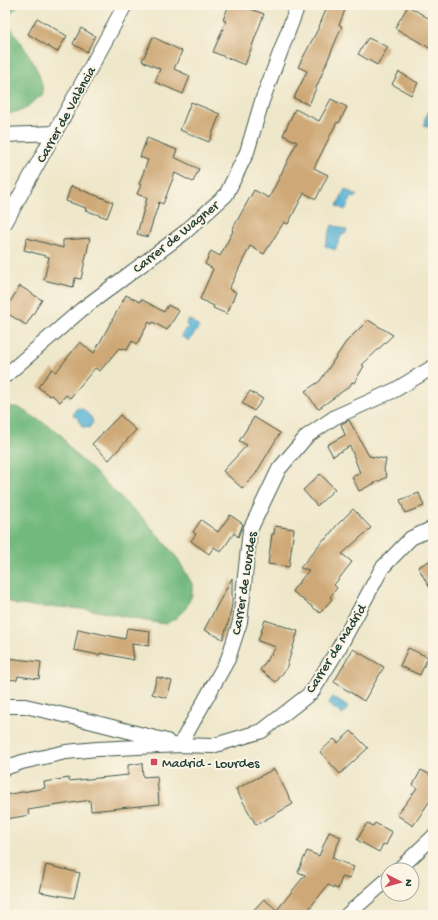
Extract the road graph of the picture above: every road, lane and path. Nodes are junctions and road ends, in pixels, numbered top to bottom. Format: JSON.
{"nodes":[{"id":1,"x":125,"y":5,"type":"edge"},
{"id":2,"x":298,"y":5,"type":"edge"},
{"id":3,"x":55,"y":133,"type":"junction"},
{"id":4,"x":5,"y":135,"type":"edge"},
{"id":5,"x":5,"y":223,"type":"edge"},
{"id":6,"x":433,"y":366,"type":"edge"},
{"id":7,"x":5,"y":376,"type":"edge"},
{"id":8,"x":433,"y":528,"type":"edge"},
{"id":9,"x":5,"y":706,"type":"edge"},
{"id":10,"x":180,"y":745,"type":"junction"},
{"id":11,"x":5,"y":768,"type":"edge"},
{"id":12,"x":433,"y":837,"type":"edge"},
{"id":13,"x":406,"y":862,"type":"edge"},
{"id":14,"x":380,"y":886,"type":"edge"},
{"id":15,"x":347,"y":915,"type":"edge"}],
"edges":[{"from":1,"to":3,"type":"street","name":"Carrer de València"},
{"from":2,"to":7,"type":"street","name":"Carrer de Wagner"},
{"from":3,"to":4,"type":"street"},
{"from":3,"to":5,"type":"street","name":"Carrer de València"},
{"from":6,"to":10,"type":"street","name":"Carrer de Lourdes"},
{"from":8,"to":10,"type":"street","name":"Carrer de Madrid"},
{"from":9,"to":10,"type":"street"},
{"from":10,"to":11,"type":"street","name":"Carrer de Madrid"},
{"from":12,"to":13,"type":"street"},
{"from":14,"to":15,"type":"street"}]}
